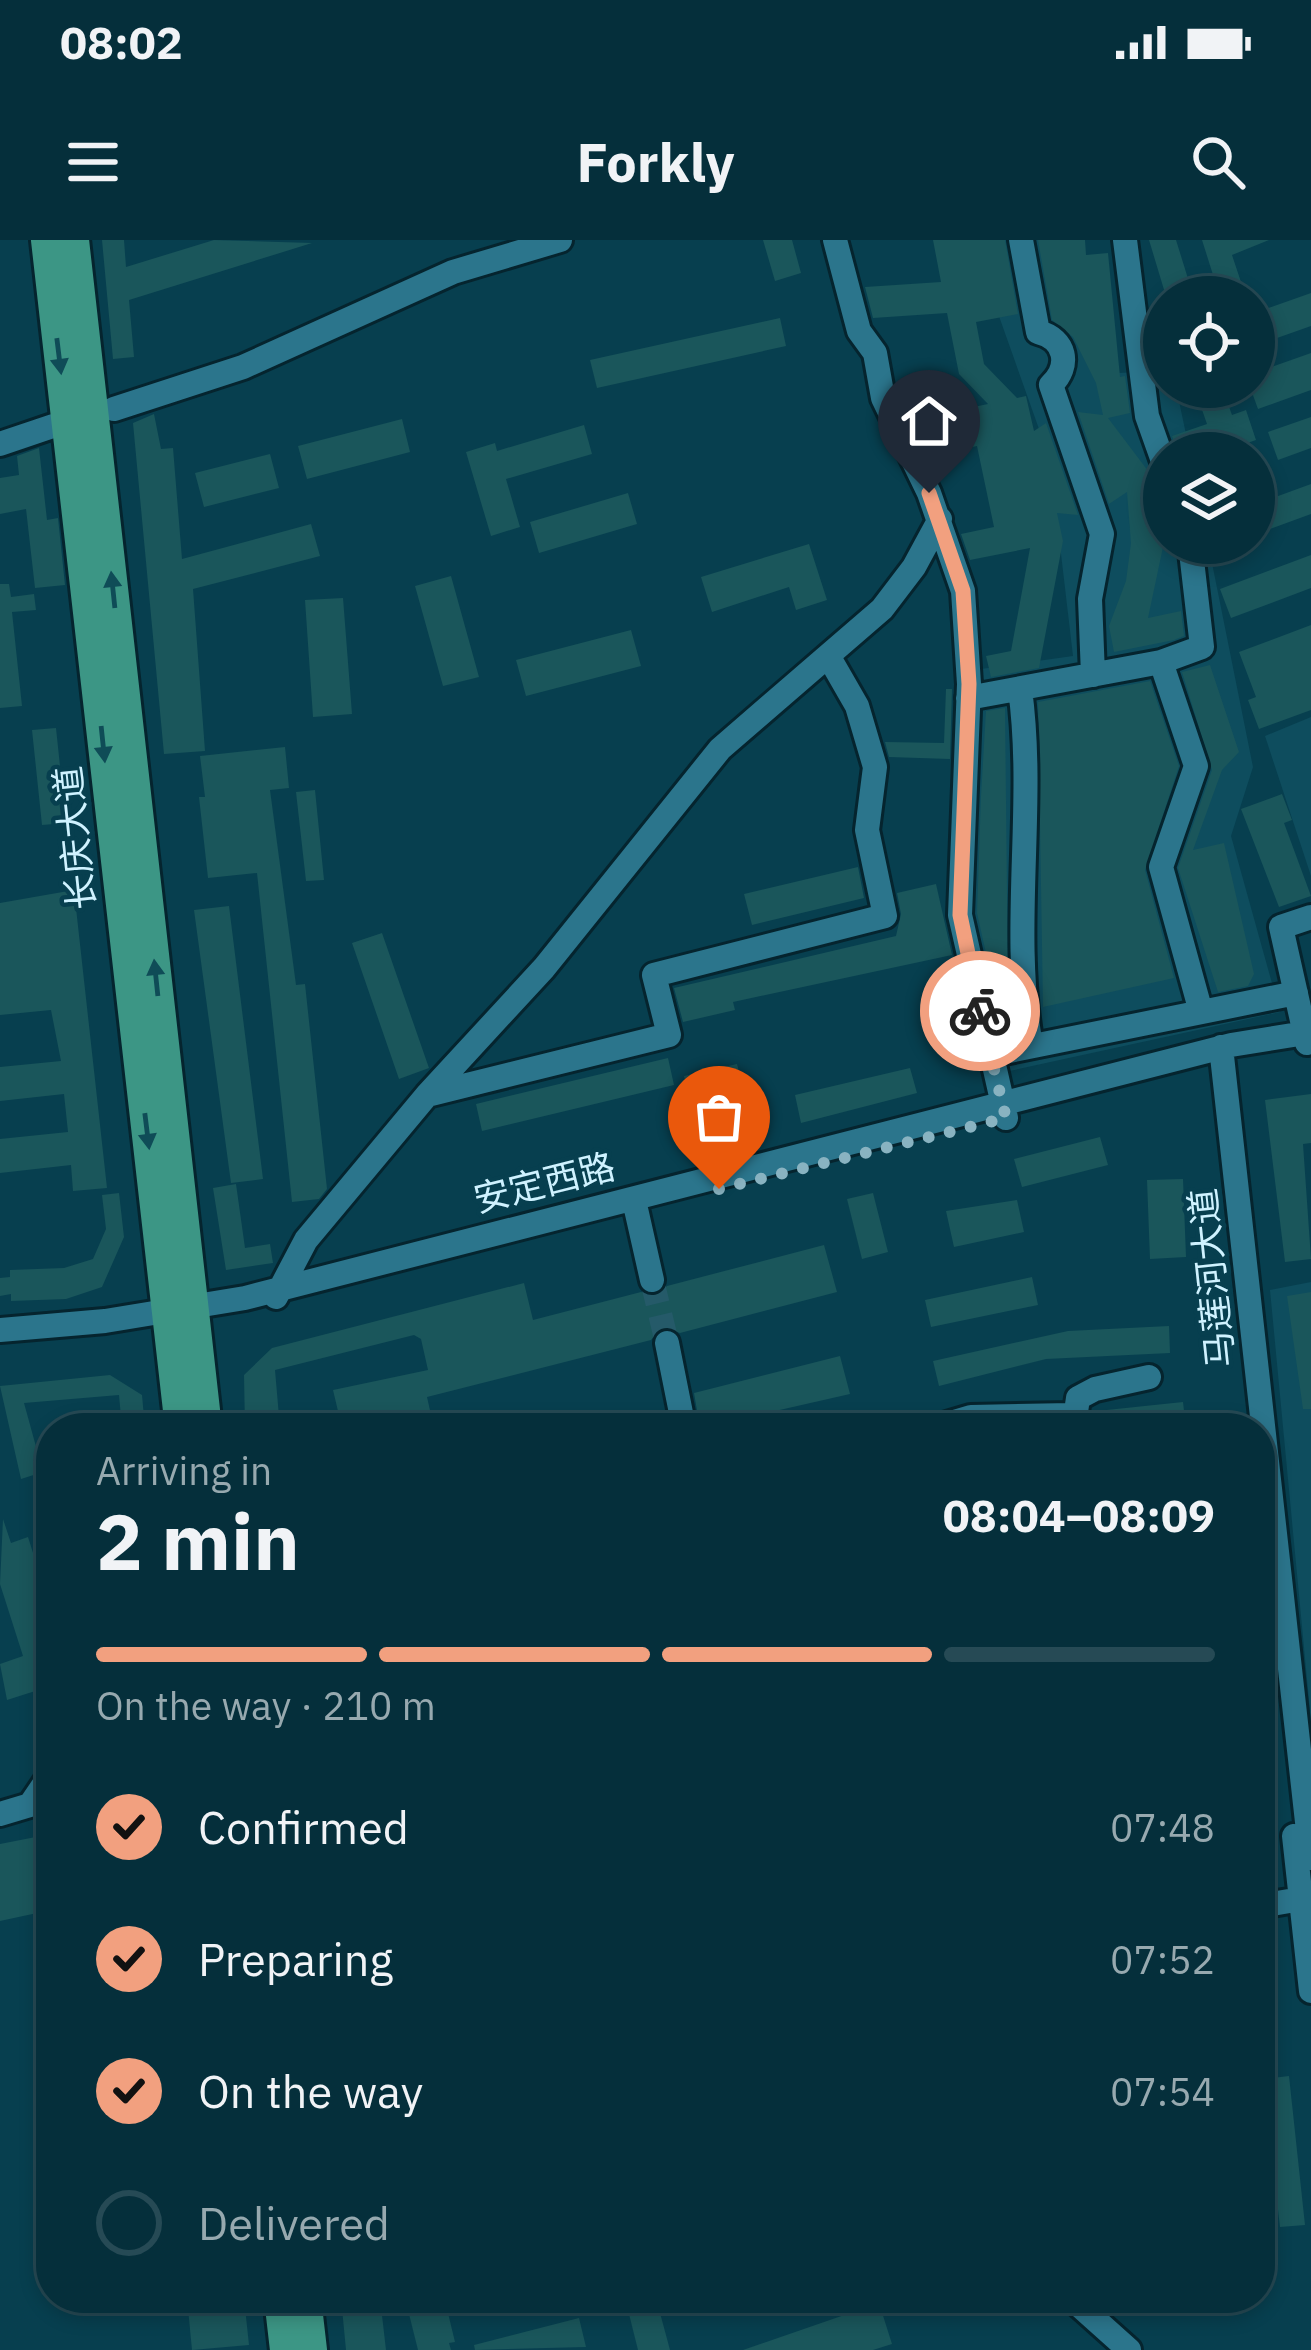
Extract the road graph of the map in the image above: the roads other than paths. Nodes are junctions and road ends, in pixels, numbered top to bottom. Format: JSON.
{"nodes":[{"id":1,"x":46,"y":240,"type":"edge"},
{"id":2,"x":74,"y":240,"type":"edge"},
{"id":3,"x":560,"y":240,"type":"edge"},
{"id":4,"x":835,"y":240,"type":"edge"},
{"id":5,"x":1022,"y":240,"type":"edge"},
{"id":6,"x":1124,"y":240,"type":"edge"},
{"id":7,"x":114,"y":409,"type":"dead end"},
{"id":8,"x":53,"y":426,"type":"dead end"},
{"id":9,"x":1153,"y":432,"type":"edge"},
{"id":10,"x":0,"y":444,"type":"edge"},
{"id":11,"x":940,"y":519,"type":"junction"},
{"id":12,"x":1192,"y":564,"type":"edge"},
{"id":13,"x":830,"y":659,"type":"junction"},
{"id":14,"x":1161,"y":662,"type":"junction"},
{"id":15,"x":1093,"y":675,"type":"junction"},
{"id":16,"x":1020,"y":688,"type":"junction"},
{"id":17,"x":968,"y":698,"type":"junction"},
{"id":18,"x":1311,"y":917,"type":"edge"},
{"id":19,"x":1296,"y":993,"type":"junction"},
{"id":20,"x":1201,"y":1012,"type":"junction"},
{"id":21,"x":1308,"y":1039,"type":"edge"},
{"id":22,"x":1031,"y":1046,"type":"junction"},
{"id":23,"x":989,"y":1054,"type":"junction"},
{"id":24,"x":1215,"y":1055,"type":"junction"},
{"id":25,"x":427,"y":1095,"type":"junction"},
{"id":26,"x":1005,"y":1111,"type":"junction"},
{"id":27,"x":636,"y":1209,"type":"junction"},
{"id":28,"x":652,"y":1280,"type":"tunnel mouth"},
{"id":29,"x":276,"y":1296,"type":"junction"},
{"id":30,"x":181,"y":1316,"type":"junction"},
{"id":31,"x":3,"y":1337,"type":"edge"},
{"id":32,"x":667,"y":1343,"type":"tunnel mouth"},
{"id":33,"x":1149,"y":1377,"type":"dead end"},
{"id":34,"x":181,"y":1413,"type":"edge"},
{"id":35,"x":204,"y":1413,"type":"edge"},
{"id":36,"x":680,"y":1413,"type":"edge"},
{"id":37,"x":1075,"y":1413,"type":"edge"},
{"id":38,"x":1248,"y":1413,"type":"edge"},
{"id":39,"x":1258,"y":1413,"type":"edge"},
{"id":40,"x":1275,"y":1557,"type":"edge"},
{"id":41,"x":1275,"y":1665,"type":"edge"},
{"id":42,"x":36,"y":1796,"type":"edge"},
{"id":43,"x":0,"y":1814,"type":"edge"},
{"id":44,"x":1311,"y":1858,"type":"edge"},
{"id":45,"x":1301,"y":1899,"type":"junction"},
{"id":46,"x":1275,"y":1903,"type":"edge"},
{"id":47,"x":1311,"y":1991,"type":"edge"},
{"id":48,"x":281,"y":2313,"type":"edge"},
{"id":49,"x":308,"y":2313,"type":"edge"},
{"id":50,"x":1088,"y":2313,"type":"edge"},
{"id":51,"x":285,"y":2350,"type":"edge"},
{"id":52,"x":312,"y":2350,"type":"edge"},
{"id":53,"x":1129,"y":2350,"type":"edge"}],
"edges":[{"from":1,"to":30,"type":"main road","name":"长庆大道","one_way":true},
{"from":30,"to":2,"type":"main road","name":"长庆大道","one_way":true},
{"from":3,"to":7,"type":"street"},
{"from":4,"to":11,"type":"street"},
{"from":5,"to":15,"type":"street"},
{"from":6,"to":9,"type":"street"},
{"from":8,"to":10,"type":"street"},
{"from":11,"to":13,"type":"street"},
{"from":11,"to":17,"type":"street"},
{"from":12,"to":14,"type":"street"},
{"from":13,"to":25,"type":"street"},
{"from":13,"to":25,"type":"street"},
{"from":14,"to":15,"type":"street"},
{"from":14,"to":20,"type":"street"},
{"from":15,"to":16,"type":"street"},
{"from":16,"to":17,"type":"street"},
{"from":16,"to":22,"type":"street"},
{"from":17,"to":23,"type":"street"},
{"from":18,"to":19,"type":"street"},
{"from":19,"to":20,"type":"street"},
{"from":19,"to":21,"type":"street"},
{"from":20,"to":22,"type":"street"},
{"from":21,"to":24,"type":"street","name":"安定西路"},
{"from":22,"to":23,"type":"street"},
{"from":23,"to":26,"type":"street"},
{"from":24,"to":26,"type":"street","name":"安定西路"},
{"from":24,"to":38,"type":"street","name":"马莲河大道"},
{"from":24,"to":39,"type":"street","name":"马莲河大道"},
{"from":25,"to":29,"type":"street"},
{"from":26,"to":27,"type":"street","name":"安定西路"},
{"from":26,"to":29,"type":"street","name":"安定西路"},
{"from":27,"to":28,"type":"street"},
{"from":27,"to":29,"type":"street","name":"安定西路"},
{"from":29,"to":30,"type":"street","name":"安定西路"},
{"from":30,"to":31,"type":"street","name":"安定西路"},
{"from":30,"to":34,"type":"main road","name":"长庆大道"},
{"from":30,"to":35,"type":"main road","name":"长庆大道"},
{"from":32,"to":36,"type":"street"},
{"from":33,"to":37,"type":"street"},
{"from":40,"to":44,"type":"street","name":"马莲河大道"},
{"from":41,"to":45,"type":"street"},
{"from":42,"to":43,"type":"street"},
{"from":45,"to":46,"type":"street"},
{"from":45,"to":47,"type":"street"},
{"from":48,"to":51,"type":"main road"},
{"from":49,"to":52,"type":"main road"},
{"from":50,"to":53,"type":"street"}]}
